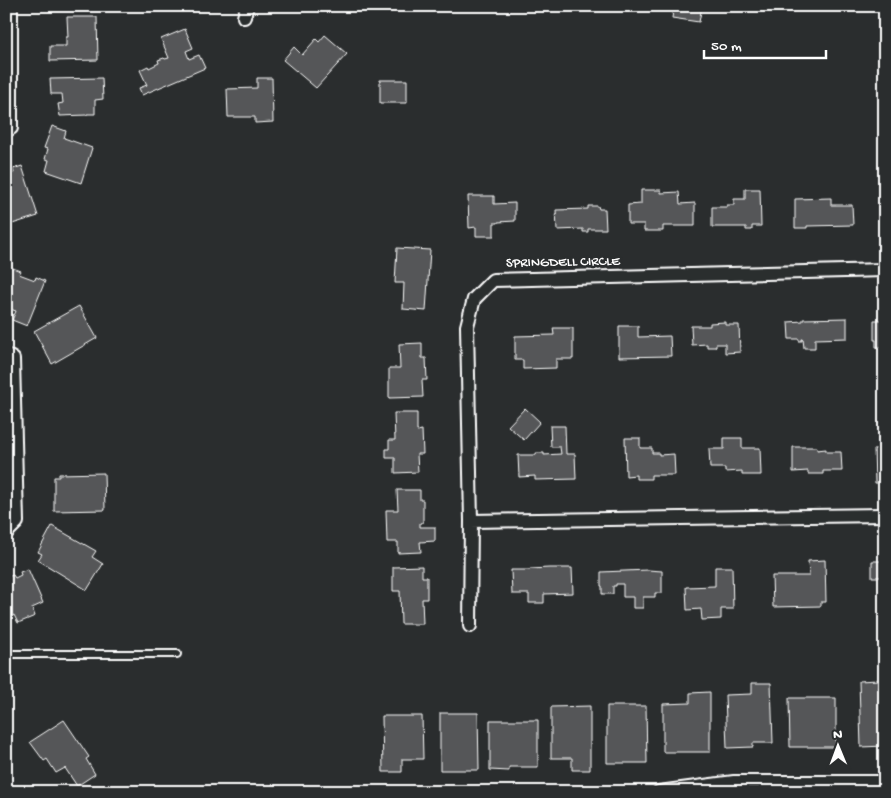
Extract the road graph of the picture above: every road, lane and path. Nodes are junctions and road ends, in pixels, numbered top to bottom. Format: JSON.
{"nodes":[{"id":1,"x":11,"y":6,"type":"edge"},
{"id":2,"x":6,"y":131,"type":"edge"},
{"id":3,"x":885,"y":270,"type":"edge"},
{"id":4,"x":6,"y":355,"type":"edge"},
{"id":5,"x":885,"y":515,"type":"edge"},
{"id":6,"x":471,"y":521,"type":"junction"},
{"id":7,"x":6,"y":532,"type":"edge"},
{"id":8,"x":470,"y":626,"type":"dead end"},
{"id":9,"x":6,"y":654,"type":"edge"},
{"id":10,"x":177,"y":654,"type":"dead end"},
{"id":11,"x":885,"y":782,"type":"edge"},
{"id":12,"x":706,"y":789,"type":"edge"},
{"id":13,"x":659,"y":792,"type":"edge"}],
"edges":[{"from":1,"to":2,"type":"street"},
{"from":3,"to":6,"type":"street","name":"SPRINGDELL CIRCLE"},
{"from":4,"to":7,"type":"street"},
{"from":5,"to":6,"type":"street"},
{"from":6,"to":8,"type":"street","name":"SPRINGDELL CIRCLE"},
{"from":9,"to":10,"type":"lane"},
{"from":11,"to":12,"type":"street"},
{"from":12,"to":13,"type":"street"}]}
